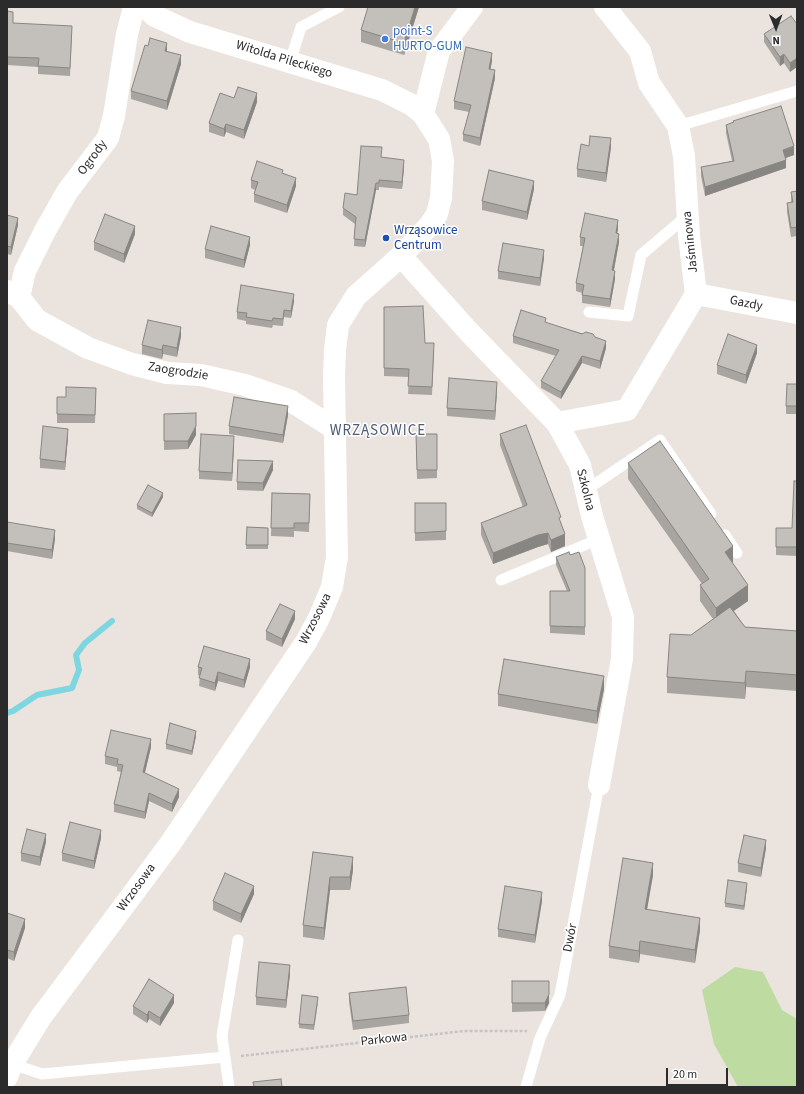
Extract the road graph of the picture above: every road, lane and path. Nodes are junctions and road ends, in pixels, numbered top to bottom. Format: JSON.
{"nodes":[{"id":1,"x":134,"y":7,"type":"edge"},
{"id":2,"x":145,"y":7,"type":"edge"},
{"id":3,"x":339,"y":7,"type":"edge"},
{"id":4,"x":472,"y":7,"type":"edge"},
{"id":5,"x":604,"y":7,"type":"edge"},
{"id":6,"x":290,"y":62,"type":"junction"},
{"id":7,"x":797,"y":91,"type":"edge"},
{"id":8,"x":423,"y":114,"type":"junction"},
{"id":9,"x":678,"y":126,"type":"junction"},
{"id":10,"x":688,"y":215,"type":"junction"},
{"id":11,"x":401,"y":256,"type":"junction"},
{"id":12,"x":13,"y":294,"type":"edge"},
{"id":13,"x":696,"y":294,"type":"junction"},
{"id":14,"x":589,"y":312,"type":"dead end"},
{"id":15,"x":797,"y":313,"type":"edge"},
{"id":16,"x":557,"y":423,"type":"junction"},
{"id":17,"x":335,"y":429,"type":"junction"},
{"id":18,"x":586,"y":490,"type":"junction"},
{"id":19,"x":599,"y":539,"type":"junction"},
{"id":20,"x":737,"y":553,"type":"dead end"},
{"id":21,"x":501,"y":580,"type":"dead end"},
{"id":22,"x":599,"y":785,"type":"joint"},
{"id":23,"x":238,"y":940,"type":"dead end"},
{"id":24,"x":543,"y":1031,"type":"junction"},
{"id":25,"x":225,"y":1058,"type":"junction"},
{"id":26,"x":10,"y":1071,"type":"edge"},
{"id":27,"x":229,"y":1087,"type":"edge"},
{"id":28,"x":526,"y":1087,"type":"edge"}],
"edges":[{"from":1,"to":12,"type":"street","name":"Ogrody"},
{"from":2,"to":6,"type":"street","name":"Witolda Pileckiego"},
{"from":3,"to":6,"type":"lane"},
{"from":4,"to":8,"type":"street"},
{"from":5,"to":9,"type":"street","name":"Jaśminowa"},
{"from":6,"to":8,"type":"street","name":"Witolda Pileckiego"},
{"from":7,"to":9,"type":"lane"},
{"from":8,"to":11,"type":"street","name":"Wrzosowa"},
{"from":9,"to":10,"type":"street","name":"Jaśminowa"},
{"from":10,"to":13,"type":"street","name":"Jaśminowa"},
{"from":10,"to":14,"type":"lane"},
{"from":11,"to":16,"type":"street","name":"Szkolna"},
{"from":11,"to":17,"type":"street","name":"Wrzosowa"},
{"from":12,"to":17,"type":"street","name":"Zaogrodzie"},
{"from":13,"to":15,"type":"street","name":"Gazdy"},
{"from":13,"to":16,"type":"street"},
{"from":16,"to":18,"type":"street","name":"Szkolna"},
{"from":17,"to":26,"type":"street","name":"Wrzosowa"},
{"from":18,"to":19,"type":"street","name":"Szkolna"},
{"from":18,"to":20,"type":"lane"},
{"from":19,"to":21,"type":"lane"},
{"from":19,"to":22,"type":"street","name":"Szkolna"},
{"from":22,"to":24,"type":"lane","name":"Dwór"},
{"from":23,"to":25,"type":"lane"},
{"from":24,"to":25,"type":"path","name":"Parkowa"},
{"from":24,"to":28,"type":"lane","name":"Dwór"},
{"from":25,"to":26,"type":"lane"},
{"from":25,"to":27,"type":"lane"}]}
